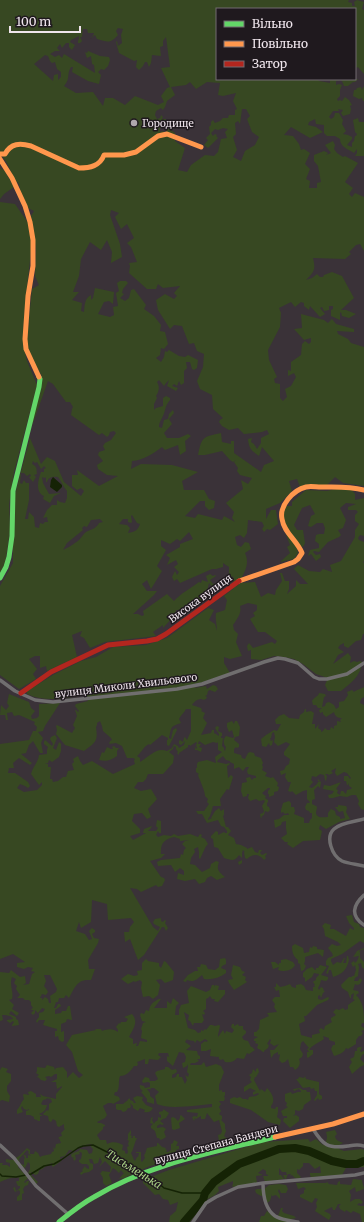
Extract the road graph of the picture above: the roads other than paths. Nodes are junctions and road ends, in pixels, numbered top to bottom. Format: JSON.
{"nodes":[{"id":1,"x":201,"y":147,"type":"dead end"},
{"id":2,"x":0,"y":154,"type":"edge"},
{"id":3,"x":0,"y":158,"type":"edge"},
{"id":4,"x":364,"y":490,"type":"edge"},
{"id":5,"x":0,"y":578,"type":"edge"},
{"id":6,"x":364,"y":663,"type":"edge"},
{"id":7,"x":0,"y":680,"type":"edge"},
{"id":8,"x":21,"y":693,"type":"junction"},
{"id":9,"x":364,"y":819,"type":"edge"},
{"id":10,"x":364,"y":866,"type":"edge"},
{"id":11,"x":364,"y":895,"type":"edge"},
{"id":12,"x":364,"y":925,"type":"edge"},
{"id":13,"x":364,"y":1114,"type":"edge"},
{"id":14,"x":313,"y":1129,"type":"junction"},
{"id":15,"x":0,"y":1145,"type":"edge"},
{"id":16,"x":364,"y":1146,"type":"edge"},
{"id":17,"x":364,"y":1173,"type":"edge"},
{"id":18,"x":264,"y":1183,"type":"junction"},
{"id":19,"x":68,"y":1214,"type":"junction"},
{"id":20,"x":59,"y":1222,"type":"edge"},
{"id":21,"x":193,"y":1222,"type":"edge"},
{"id":22,"x":298,"y":1222,"type":"edge"}],
"edges":[{"from":1,"to":2,"type":"street"},
{"from":3,"to":5,"type":"street"},
{"from":4,"to":8,"type":"street","name":"Висока вулиця"},
{"from":6,"to":8,"type":"street","name":"вулиця Миколи Хвильового"},
{"from":7,"to":8,"type":"street","name":"вулиця Миколи Хвильового"},
{"from":9,"to":10,"type":"street"},
{"from":11,"to":12,"type":"street"},
{"from":13,"to":14,"type":"street","name":"вулиця Степана Бандери"},
{"from":14,"to":16,"type":"street"},
{"from":14,"to":19,"type":"street","name":"вулиця Степана Бандери"},
{"from":15,"to":19,"type":"street"},
{"from":17,"to":18,"type":"street"},
{"from":18,"to":21,"type":"street"},
{"from":18,"to":22,"type":"street"},
{"from":19,"to":20,"type":"street","name":"вулиця Степана Бандери"}]}
